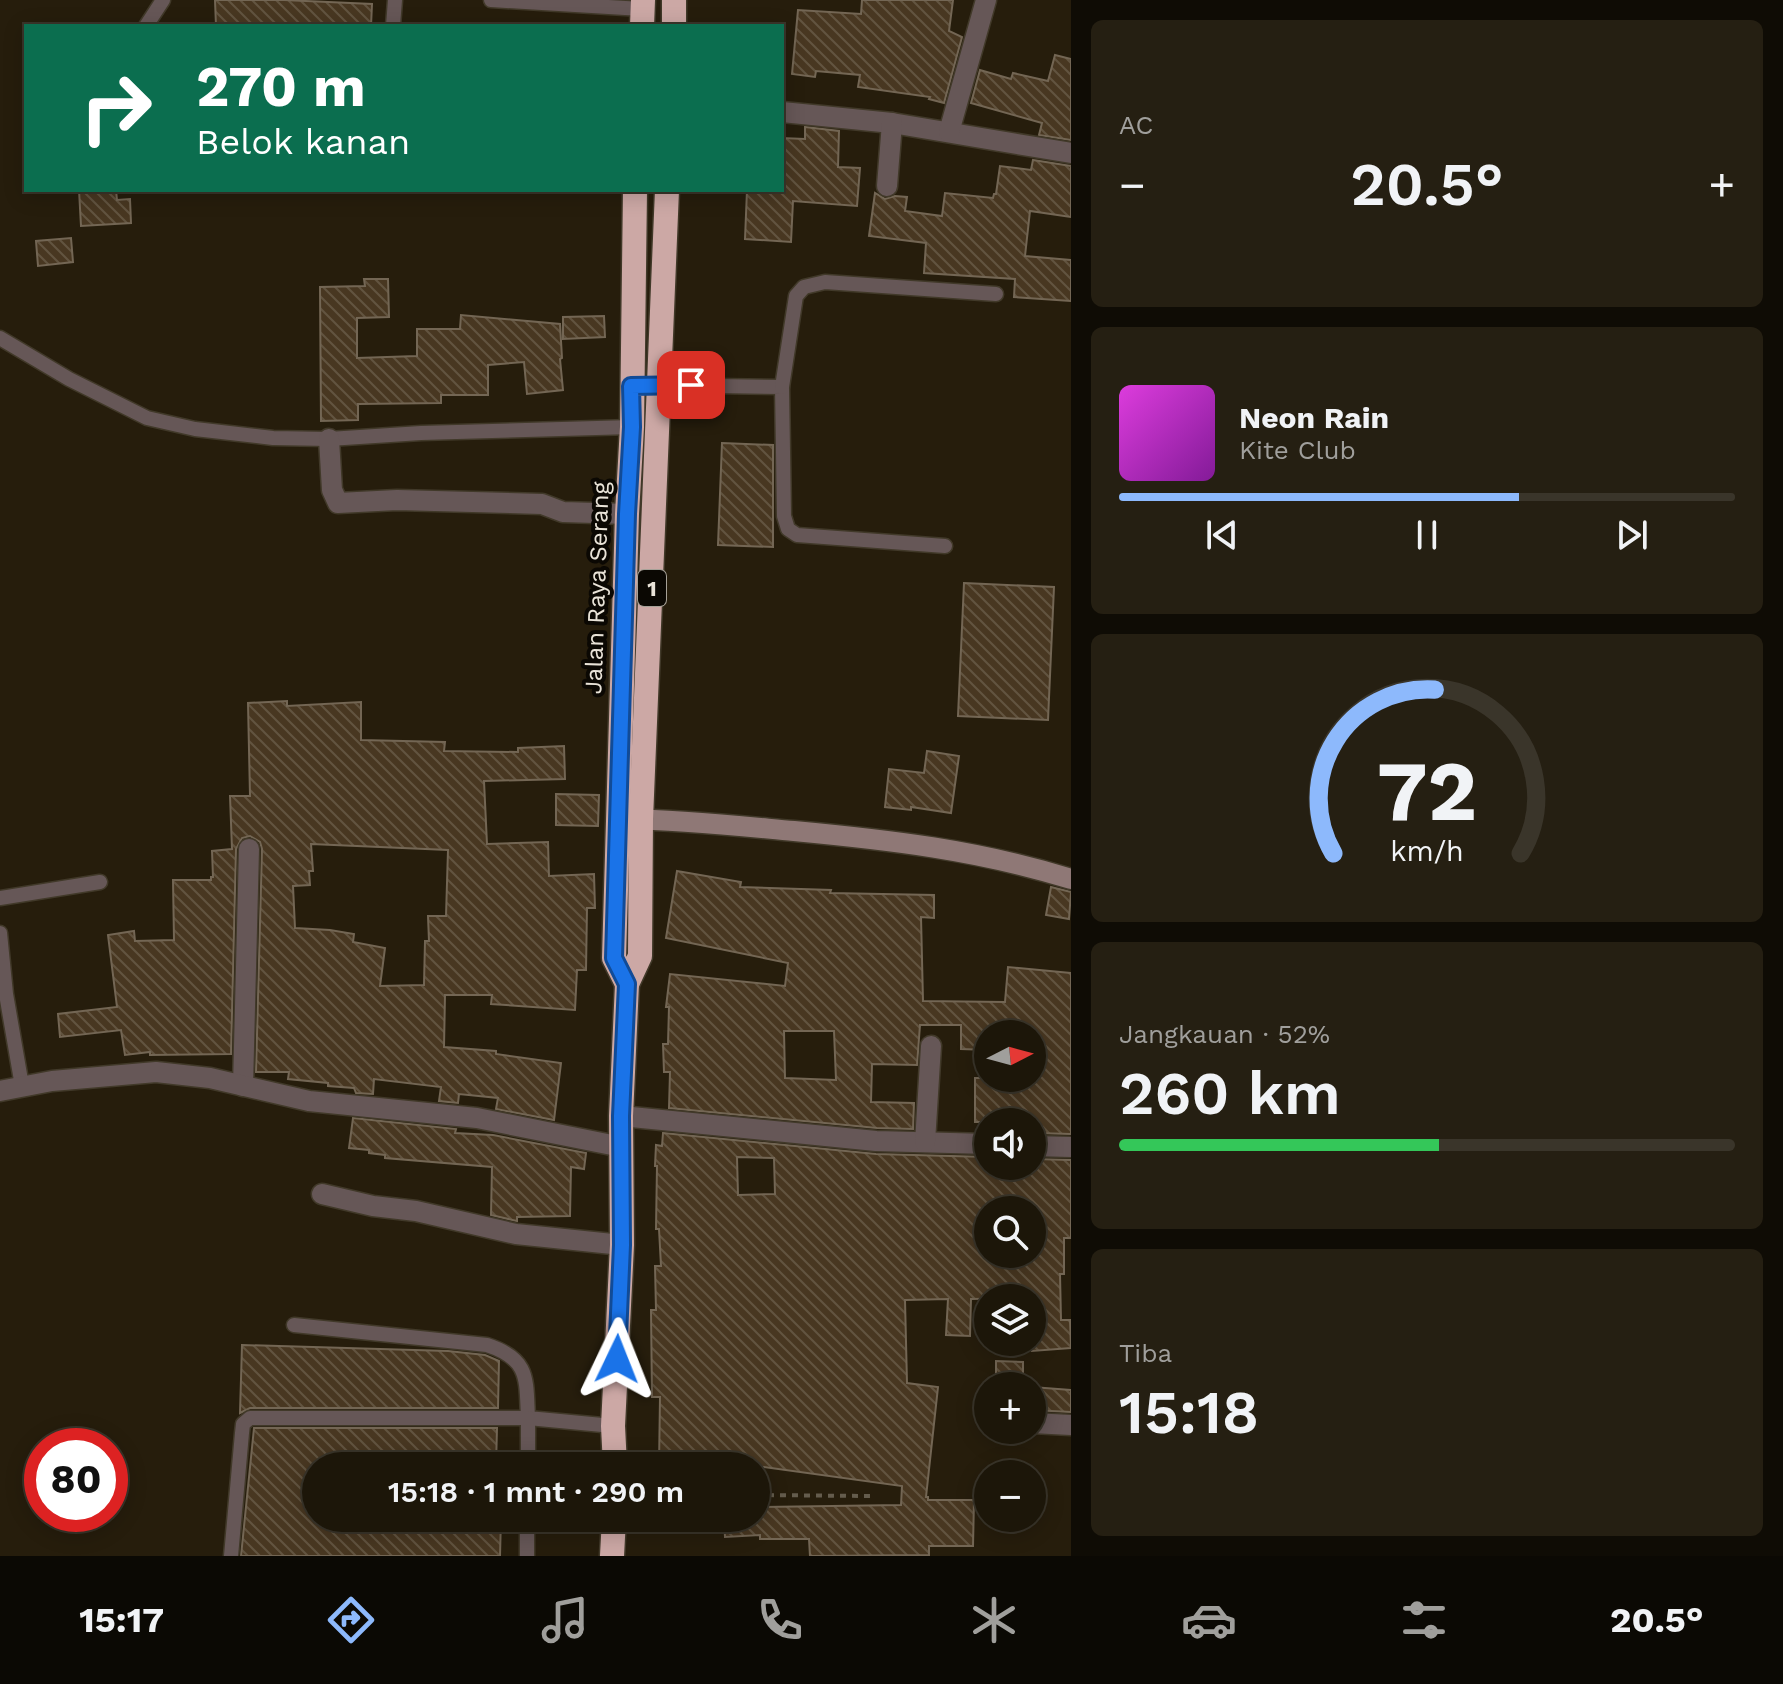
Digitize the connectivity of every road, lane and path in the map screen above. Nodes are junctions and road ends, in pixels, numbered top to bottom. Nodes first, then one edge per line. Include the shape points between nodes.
1 (163, 0) edge
2 (395, 0) edge
3 (491, 0) edge
4 (674, 0) edge
5 (986, 0) edge
6 (642, 12) edge
7 (147, 24) edge
8 (393, 24) edge
9 (674, 24) edge
10 (784, 112) edge
11 (892, 123) junction
12 (949, 132) junction
13 (1071, 153) edge
14 (887, 186) dead end
15 (635, 192) edge
16 (667, 192) edge
17 (996, 294) dead end
18 (0, 338) edge
19 (661, 385) junction
20 (631, 386) junction
21 (782, 387) junction
22 (632, 427) junction
23 (329, 439) junction
24 (627, 514) junction
25 (945, 546) dead end
26 (629, 819) junction
27 (249, 849) dead end
28 (1071, 879) edge
29 (100, 882) dead end
30 (0, 898) edge
31 (0, 933) edge
32 (931, 1046) dead end
33 (22, 1086) junction
34 (243, 1086) junction
35 (0, 1091) edge
36 (621, 1116) junction
37 (925, 1142) junction
38 (974, 1144) edge
39 (1046, 1146) edge
40 (622, 1147) junction
41 (1071, 1147) edge
42 (322, 1194) dead end
43 (622, 1245) junction
44 (294, 1325) dead end
45 (528, 1418) junction
46 (1046, 1424) edge
47 (1071, 1425) edge
48 (613, 1426) junction
49 (528, 1452) edge
50 (614, 1452) edge
51 (770, 1495) edge
52 (871, 1496) dead end
53 (527, 1532) edge
54 (613, 1532) edge
55 (231, 1556) edge
56 (527, 1556) edge
57 (612, 1556) edge

1 - 7 lane
2 - 8 lane
3 - 6 lane
4 - 9 highway
5 - 12 street
10 - 11 street
11 - 12 street
11 - 14 street
12 - 13 street
15 - 20 highway, Jalan Raya Serang / 1
16 - 19 highway, Jalan Raya Serang / 1
17 - 21 lane via 825,282 804,287 796,296
18 - 23 lane via 147,418 195,429
19 - 20 lane
19 - 21 lane
19 - 26 highway, Jalan Raya Serang / 1
20 - 22 highway, Jalan Raya Serang / 1
21 - 25 lane via 788,529 797,535
22 - 23 lane
22 - 24 highway, Jalan Raya Serang / 1
23 - 24 street via 332,490 338,503 542,504 563,512
24 - 26 highway, Jalan Raya Serang / 1
26 - 28 street via 906,843 977,853
26 - 36 highway, Jalan Raya Serang / 1 via 614,958 627,984
27 - 34 street
29 - 30 lane
31 - 33 lane
32 - 37 street
33 - 34 street via 156,1072
33 - 35 street
34 - 40 street via 309,1101 477,1118
36 - 37 street
36 - 40 highway, Jalan Raya Serang / 1
37 - 38 street
39 - 41 street
40 - 43 highway, Jalan Raya Serang / 1
42 - 43 street via 516,1234
43 - 48 highway, Jalan Raya Serang / 1
44 - 45 lane via 502,1350 517,1360 526,1381
45 - 48 lane
45 - 49 lane
45 - 55 lane via 250,1418 243,1424
46 - 47 street
48 - 50 highway, Jalan Raya Serang / 1
51 - 52 path
53 - 56 lane
54 - 57 highway

